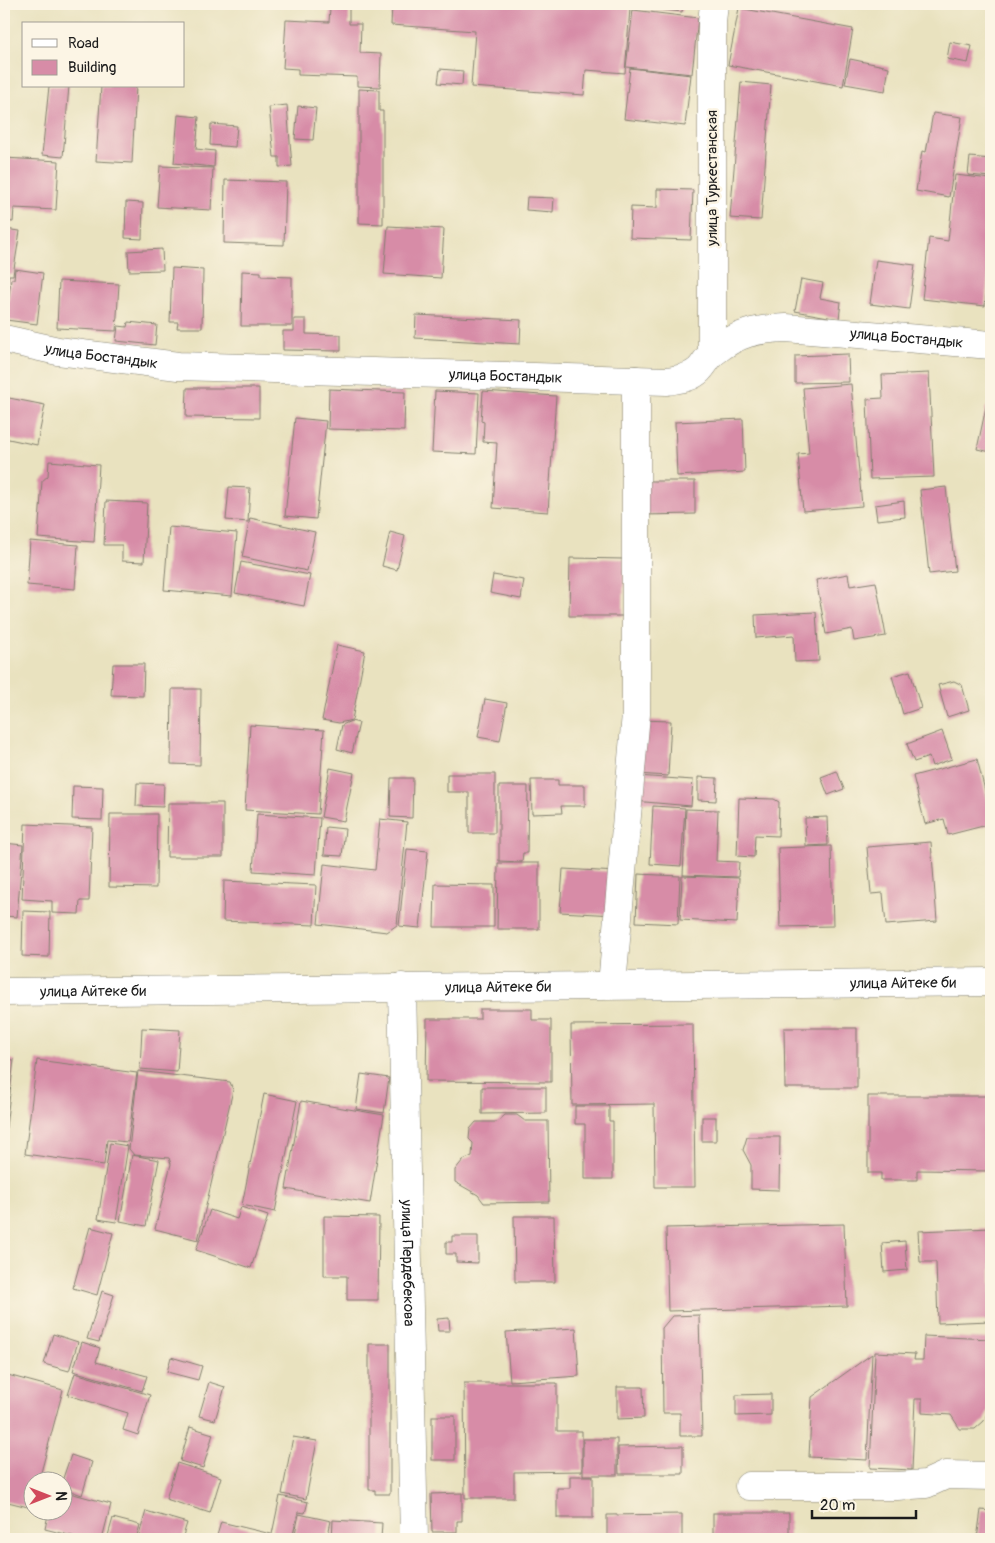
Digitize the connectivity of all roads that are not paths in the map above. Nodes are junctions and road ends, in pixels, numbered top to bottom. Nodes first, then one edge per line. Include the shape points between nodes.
1 (714, 4) edge
2 (4, 339) edge
3 (991, 346) edge
4 (712, 353) junction
5 (636, 380) junction
6 (991, 982) edge
7 (612, 985) junction
8 (402, 986) junction
9 (4, 992) edge
10 (991, 1476) edge
11 (750, 1486) dead end
12 (414, 1539) edge

1 - 4 street, улица Туркестанская
2 - 5 street, улица Бостандык via 58,351 178,366
3 - 4 street, улица Бостандык via 786,328 756,329
4 - 5 street, улица Бостандык via 699,370 688,377 667,381
5 - 7 street via 636,714
6 - 7 street, улица Айтеке би
7 - 8 street, улица Айтеке би
8 - 9 street, улица Айтеке би
8 - 12 street, улица Пердебекова
10 - 11 street via 946,1475 926,1484 897,1486

